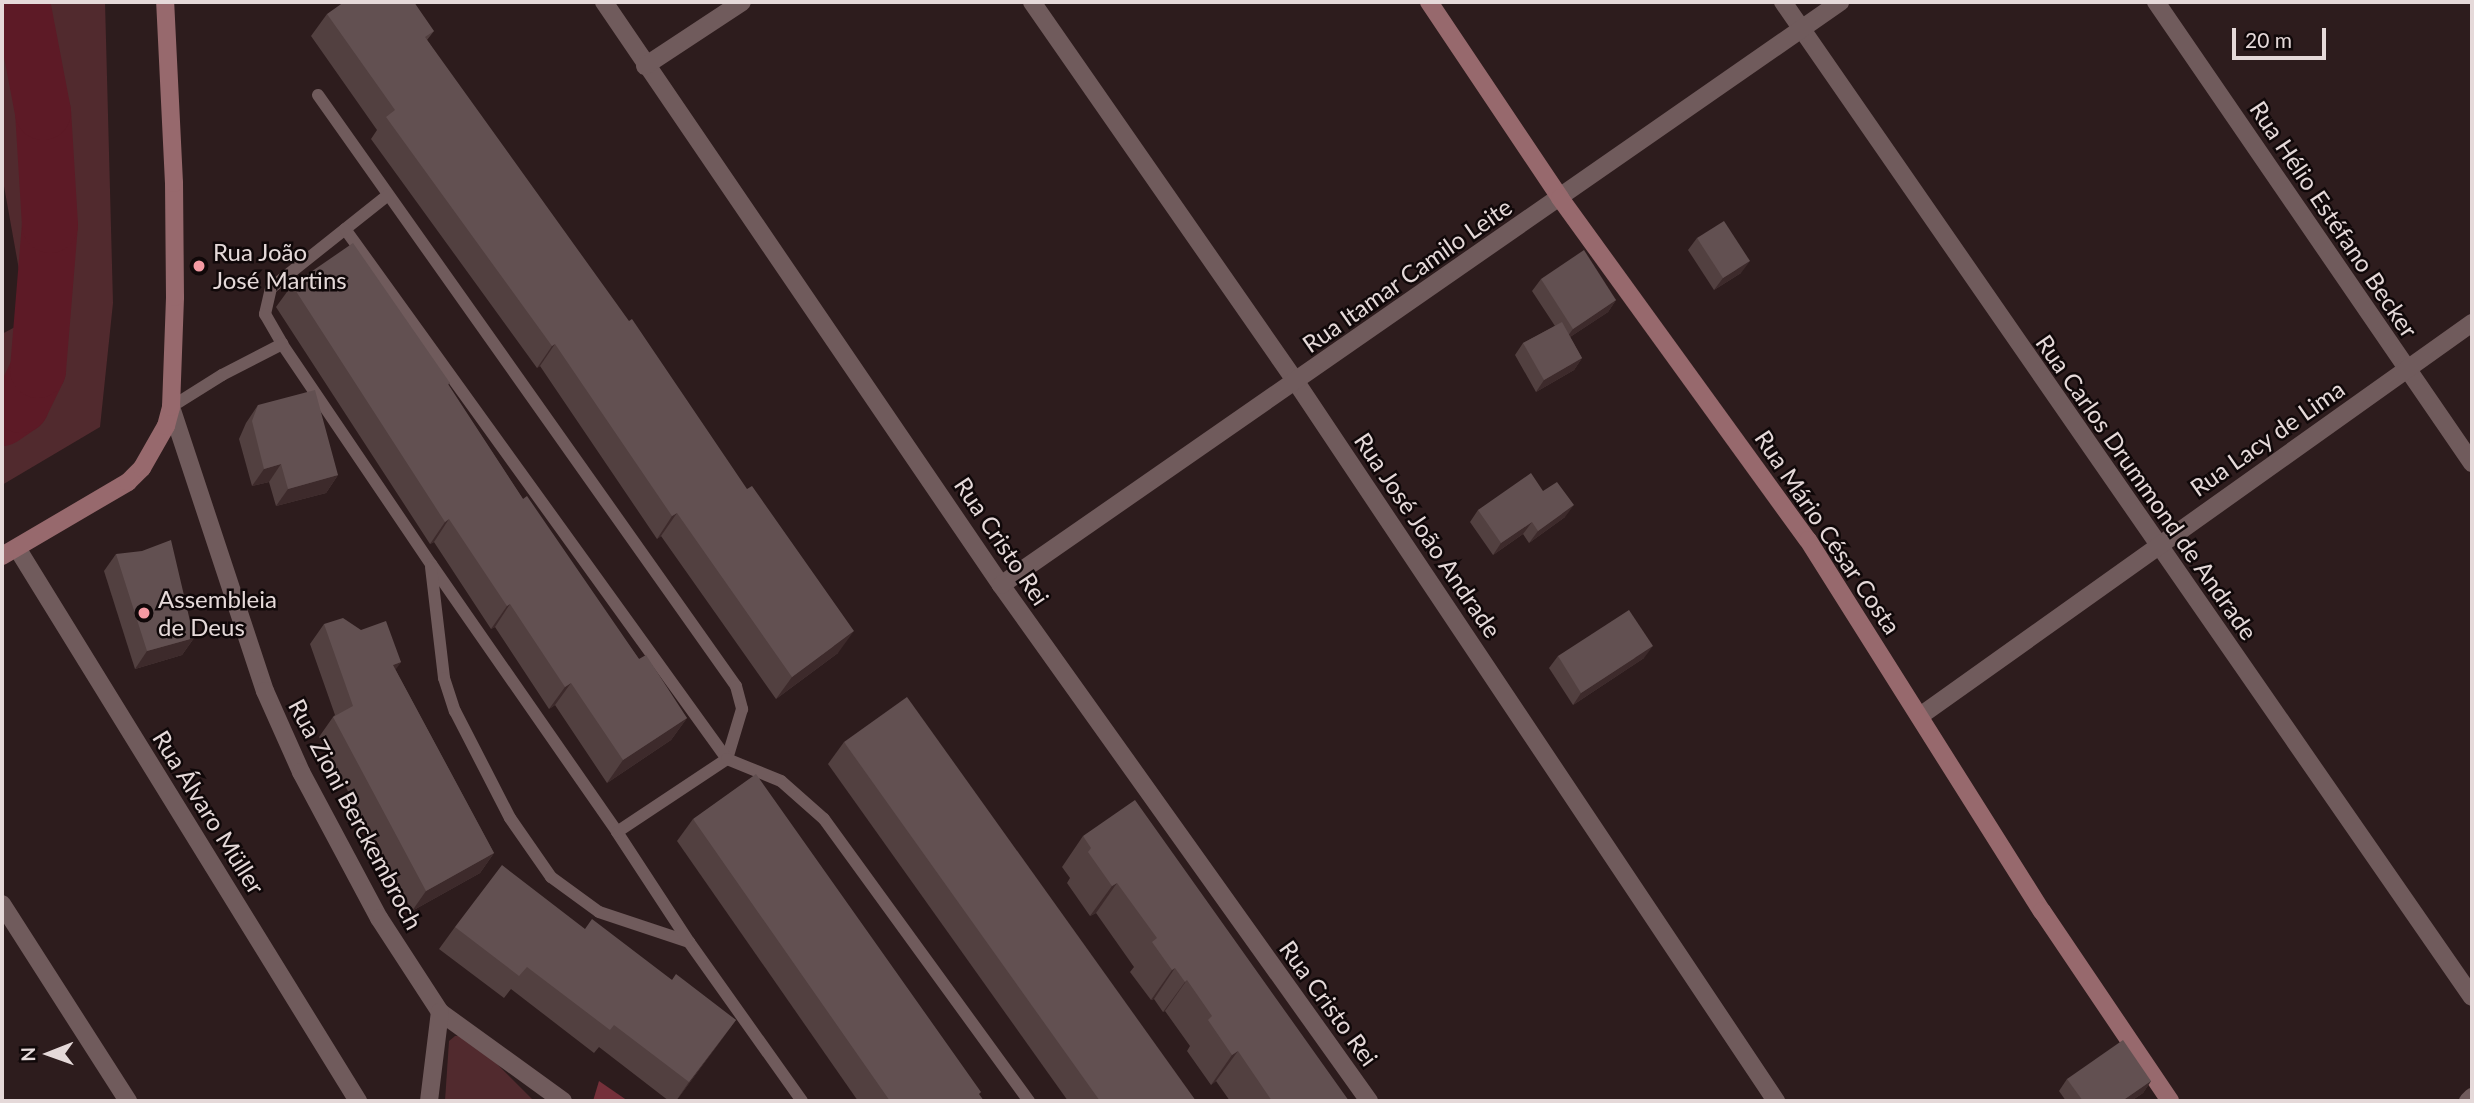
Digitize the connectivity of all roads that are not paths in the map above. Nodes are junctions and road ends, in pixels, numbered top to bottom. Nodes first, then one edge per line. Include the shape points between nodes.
1 (165, 2) edge
2 (604, 2) edge
3 (742, 2) edge
4 (1032, 2) edge
5 (1429, 2) edge
6 (1783, 2) edge
7 (1840, 2) edge
8 (2156, 2) edge
9 (1801, 29) junction
10 (645, 66) junction
11 (318, 94) dead end
12 (388, 195) junction
13 (1560, 198) junction
14 (345, 229) junction
15 (2472, 323) edge
16 (282, 344) junction
17 (2408, 369) junction
18 (1296, 382) junction
19 (171, 407) junction
20 (2472, 463) edge
21 (2157, 547) junction
22 (10, 552) edge
23 (430, 564) junction
24 (1001, 585) junction
25 (1920, 716) junction
26 (727, 759) junction
27 (617, 832) junction
28 (2, 904) edge
29 (689, 942) junction
30 (2472, 997) edge
31 (440, 1012) junction
32 (2472, 1097) edge
33 (128, 1101) edge
34 (358, 1101) edge
35 (429, 1101) edge
36 (563, 1101) edge
37 (802, 1101) edge
38 (1029, 1101) edge
39 (1369, 1101) edge
40 (1776, 1101) edge
41 (2169, 1101) edge
42 (2468, 1101) edge

1 - 19 street via 174,183
2 - 10 street, Rua Cristo Rei
3 - 10 street
4 - 18 street, Rua José João Andrade
5 - 13 street, Rua Mário César Costa
6 - 9 street, Rua Carlos Drummond de Andrade
7 - 9 street, Rua Itamar Camilo Leite
8 - 17 street, Rua Hélio Estéfano Becker
9 - 13 street, Rua Itamar Camilo Leite
9 - 21 street, Rua Carlos Drummond de Andrade
10 - 24 street, Rua Cristo Rei
11 - 12 lane
12 - 14 lane
12 - 26 lane via 736,686 741,709
13 - 18 street, Rua Itamar Camilo Leite
13 - 25 street, Rua Mário César Costa via 1808,540
14 - 16 lane via 271,288 265,314
14 - 26 lane
15 - 17 street, Rua Lacy de Lima
16 - 19 lane
16 - 23 lane
17 - 20 street, Rua Hélio Estéfano Becker
17 - 21 street, Rua Lacy de Lima
18 - 24 street, Rua Itamar Camilo Leite
18 - 40 street, Rua José João Andrade
19 - 22 street via 159,442 128,482
19 - 31 street, Rua Zioni Berckembroch via 265,691 301,772 379,918
21 - 25 street, Rua Lacy de Lima
21 - 30 street, Rua Carlos Drummond de Andrade
22 - 34 street, Rua Álvaro Müller
23 - 27 lane
23 - 29 lane via 444,678 455,711 510,818 551,877 599,912
24 - 39 street, Rua Cristo Rei
25 - 41 street, Rua Mário César Costa
26 - 27 lane
26 - 38 lane via 781,781 824,819
27 - 29 lane
28 - 33 street
29 - 37 lane
31 - 35 street
31 - 36 street, Rua Zioni Berckembroch
32 - 42 street

